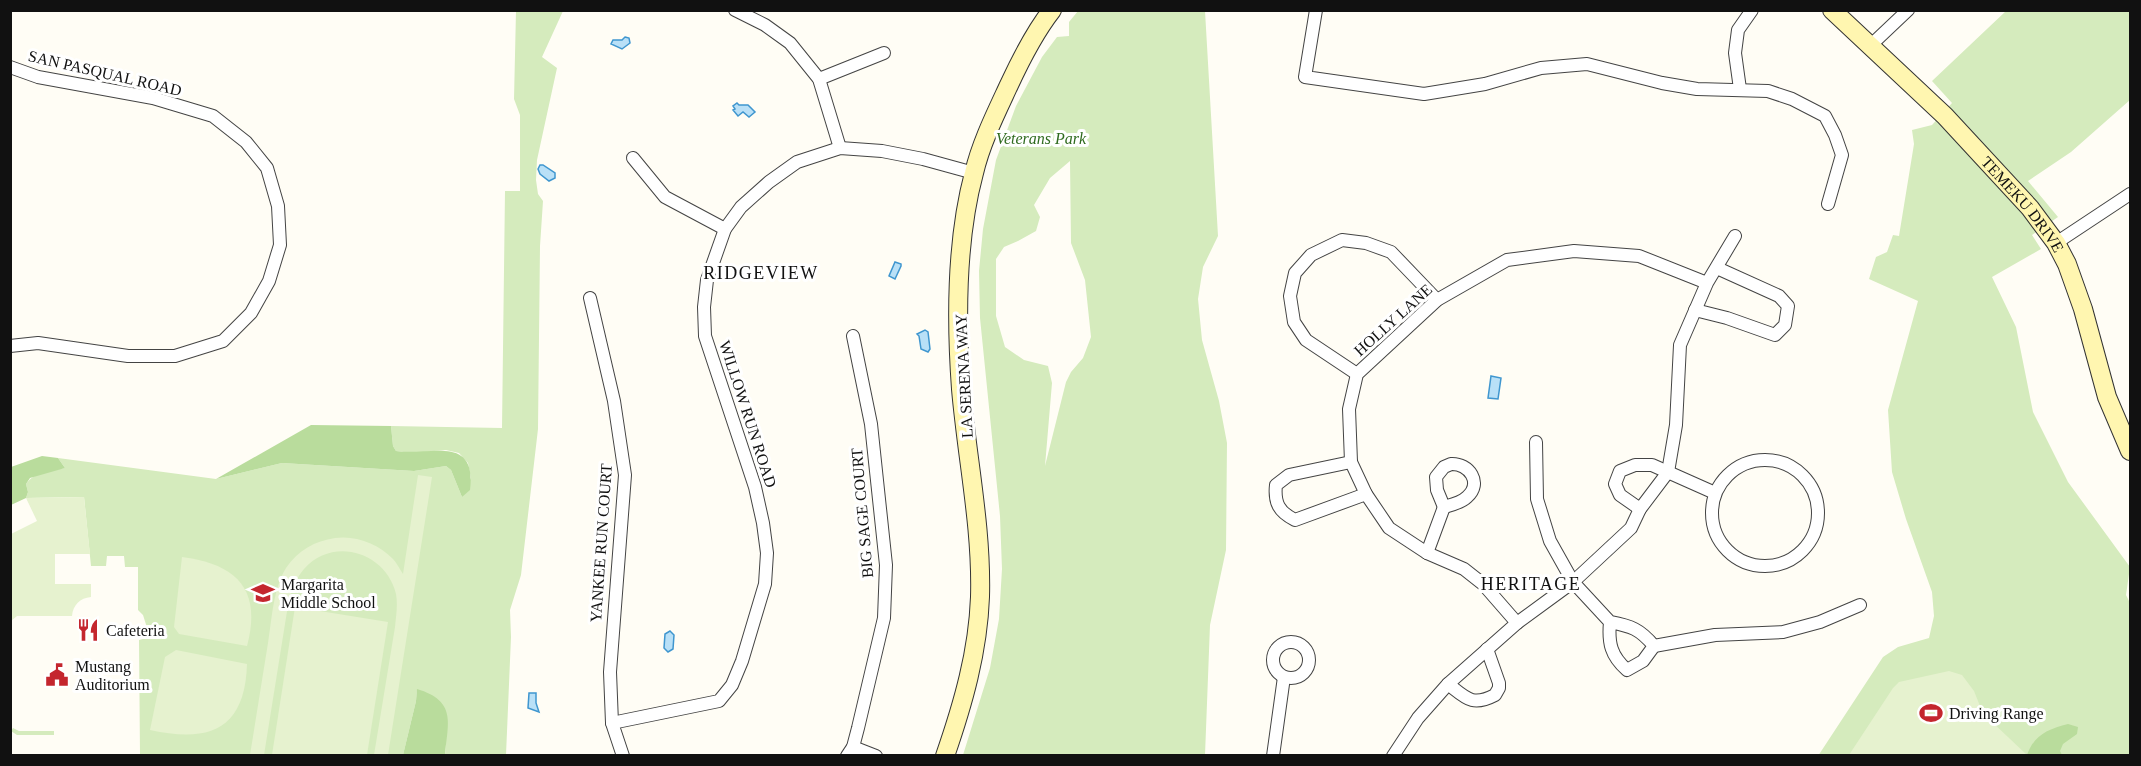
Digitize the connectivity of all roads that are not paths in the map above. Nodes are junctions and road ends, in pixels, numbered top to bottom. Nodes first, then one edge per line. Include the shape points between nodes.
1 (735, 10) edge
2 (1052, 10) edge
3 (1316, 10) edge
4 (1752, 10) edge
5 (1832, 10) edge
6 (1908, 10) edge
7 (1870, 46) junction
8 (884, 53) dead end
9 (10, 67) edge
10 (819, 79) junction
11 (1740, 90) junction
12 (840, 148) junction
13 (633, 158) dead end
14 (974, 172) junction
15 (2130, 194) edge
16 (1828, 204) dead end
17 (725, 229) junction
18 (1735, 236) dead end
19 (2056, 243) junction
20 (1717, 268) junction
21 (1707, 283) junction
22 (590, 298) dead end
23 (1437, 300) junction
24 (1695, 310) junction
25 (853, 336) dead end
26 (10, 346) edge
27 (1358, 374) junction
28 (1536, 442) dead end
29 (2130, 451) edge
30 (1351, 462) junction
31 (1668, 472) junction
32 (1715, 493) junction
33 (1366, 494) junction
34 (1444, 507) dead end
35 (1640, 509) junction
36 (1427, 553) junction
37 (1573, 582) junction
38 (1860, 605) dead end
39 (1610, 622) junction
40 (1517, 623) junction
41 (1654, 646) junction
42 (1487, 649) junction
43 (1284, 677) dead end
44 (1448, 684) junction
45 (612, 723) junction
46 (850, 751) edge
47 (623, 756) edge
48 (876, 756) edge
49 (945, 756) edge
50 (1273, 756) edge
51 (1393, 756) edge

1 - 10 street via 790,43
2 - 14 main road, LA SERENA WAY via 1024,54 993,118
3 - 11 street via 1305,77 1424,94 1541,69 1587,64 1696,90
4 - 11 street via 1738,30 1735,53
5 - 7 main road, TEMEKU DRIVE
6 - 7 street
7 - 19 main road, TEMEKU DRIVE via 1946,116 2030,208
8 - 10 street
9 - 26 street, SAN PASQUAL ROAD via 38,77 153,98 213,116 246,142 267,168 278,206 280,245 269,281 251,313 223,341 175,356 128,356 38,343
10 - 12 street
11 - 16 street via 1768,91 1825,116 1842,155
12 - 14 street, WILLOW RUN ROAD via 882,151
12 - 17 street, WILLOW RUN ROAD via 797,162 741,207
13 - 17 street via 665,197
14 - 49 main road, LA SERENA WAY via 960,274 960,360 980,548 980,598 968,679
15 - 19 street
17 - 45 street, WILLOW RUN ROAD via 707,280 705,336 755,487 766,553 765,584 739,669 719,701
18 - 20 street
19 - 29 main road, TEMEKU DRIVE via 2083,309 2107,397
20 - 21 street
20 - 24 street via 1779,296 1788,306 1785,325 1775,335
21 - 23 street, HOLLY LANE via 1639,256 1574,251 1507,260
21 - 24 street
22 - 45 street, YANKEE RUN COURT via 615,401 625,475 610,672
23 - 27 street, HOLLY LANE
23 - 27 street via 1390,252 1366,243 1342,240 1311,255 1295,273 1290,296 1294,322 1306,340
24 - 31 street via 1680,345 1676,425
25 - 46 street, BIG SAGE COURT via 871,424 886,565 884,618
27 - 30 street, HOLLY LANE via 1349,409
28 - 37 street via 1537,499 1550,541
30 - 33 street, HOLLY LANE
30 - 33 street via 1288,475 1276,485 1277,506 1295,520
31 - 32 street
31 - 35 street
31 - 35 street via 1652,465 1635,465 1620,471 1615,484 1620,495
32 - 32 street via 1714,528 1721,544 1749,564 1767,566 1792,559 1811,541 1818,525 1819,507 1814,491 1790,465 1755,460 1738,467
33 - 36 street, HOLLY LANE via 1389,528
34 - 36 street
35 - 37 street via 1631,528
36 - 40 street, HOLLY LANE via 1464,569 1483,584
37 - 39 street
37 - 40 street
38 - 41 street via 1783,632 1715,635
39 - 41 street via 1632,626
39 - 41 street via 1611,649 1628,670 1643,661
40 - 42 street
42 - 44 street
42 - 44 street via 1498,682 1495,695 1477,702
43 - 50 street
44 - 51 street via 1418,718
45 - 47 street, YANKEE RUN COURT
46 - 48 street

